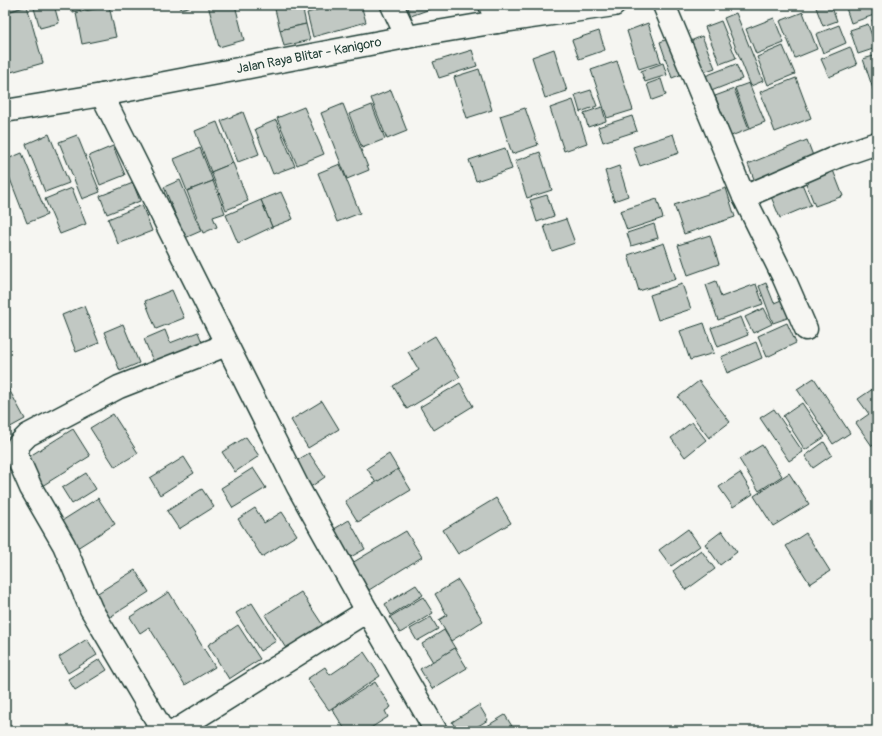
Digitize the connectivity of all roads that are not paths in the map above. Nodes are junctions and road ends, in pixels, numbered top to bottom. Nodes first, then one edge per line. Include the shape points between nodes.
1 (392, 5) edge
2 (614, 5) edge
3 (664, 5) edge
4 (493, 13) edge
5 (399, 38) junction
6 (102, 95) junction
7 (5, 111) edge
8 (877, 143) edge
9 (744, 196) junction
10 (806, 329) dead end
11 (226, 345) junction
12 (11, 458) edge
13 (367, 611) junction
14 (163, 731) edge
15 (175, 731) edge
16 (436, 731) edge

1 - 5 street
2 - 4 street, Jalan Raya Blitar - Kanigoro
3 - 9 street
4 - 5 street, Jalan Raya Blitar - Kanigoro
5 - 6 street, Jalan Raya Blitar - Kanigoro
6 - 7 street, Jalan Raya Blitar - Kanigoro
6 - 11 street
8 - 9 street
9 - 10 street
11 - 12 street via 119,387 28,435 18,445
11 - 13 street via 298,487
12 - 14 street via 64,545 91,609
13 - 15 street
13 - 16 street

